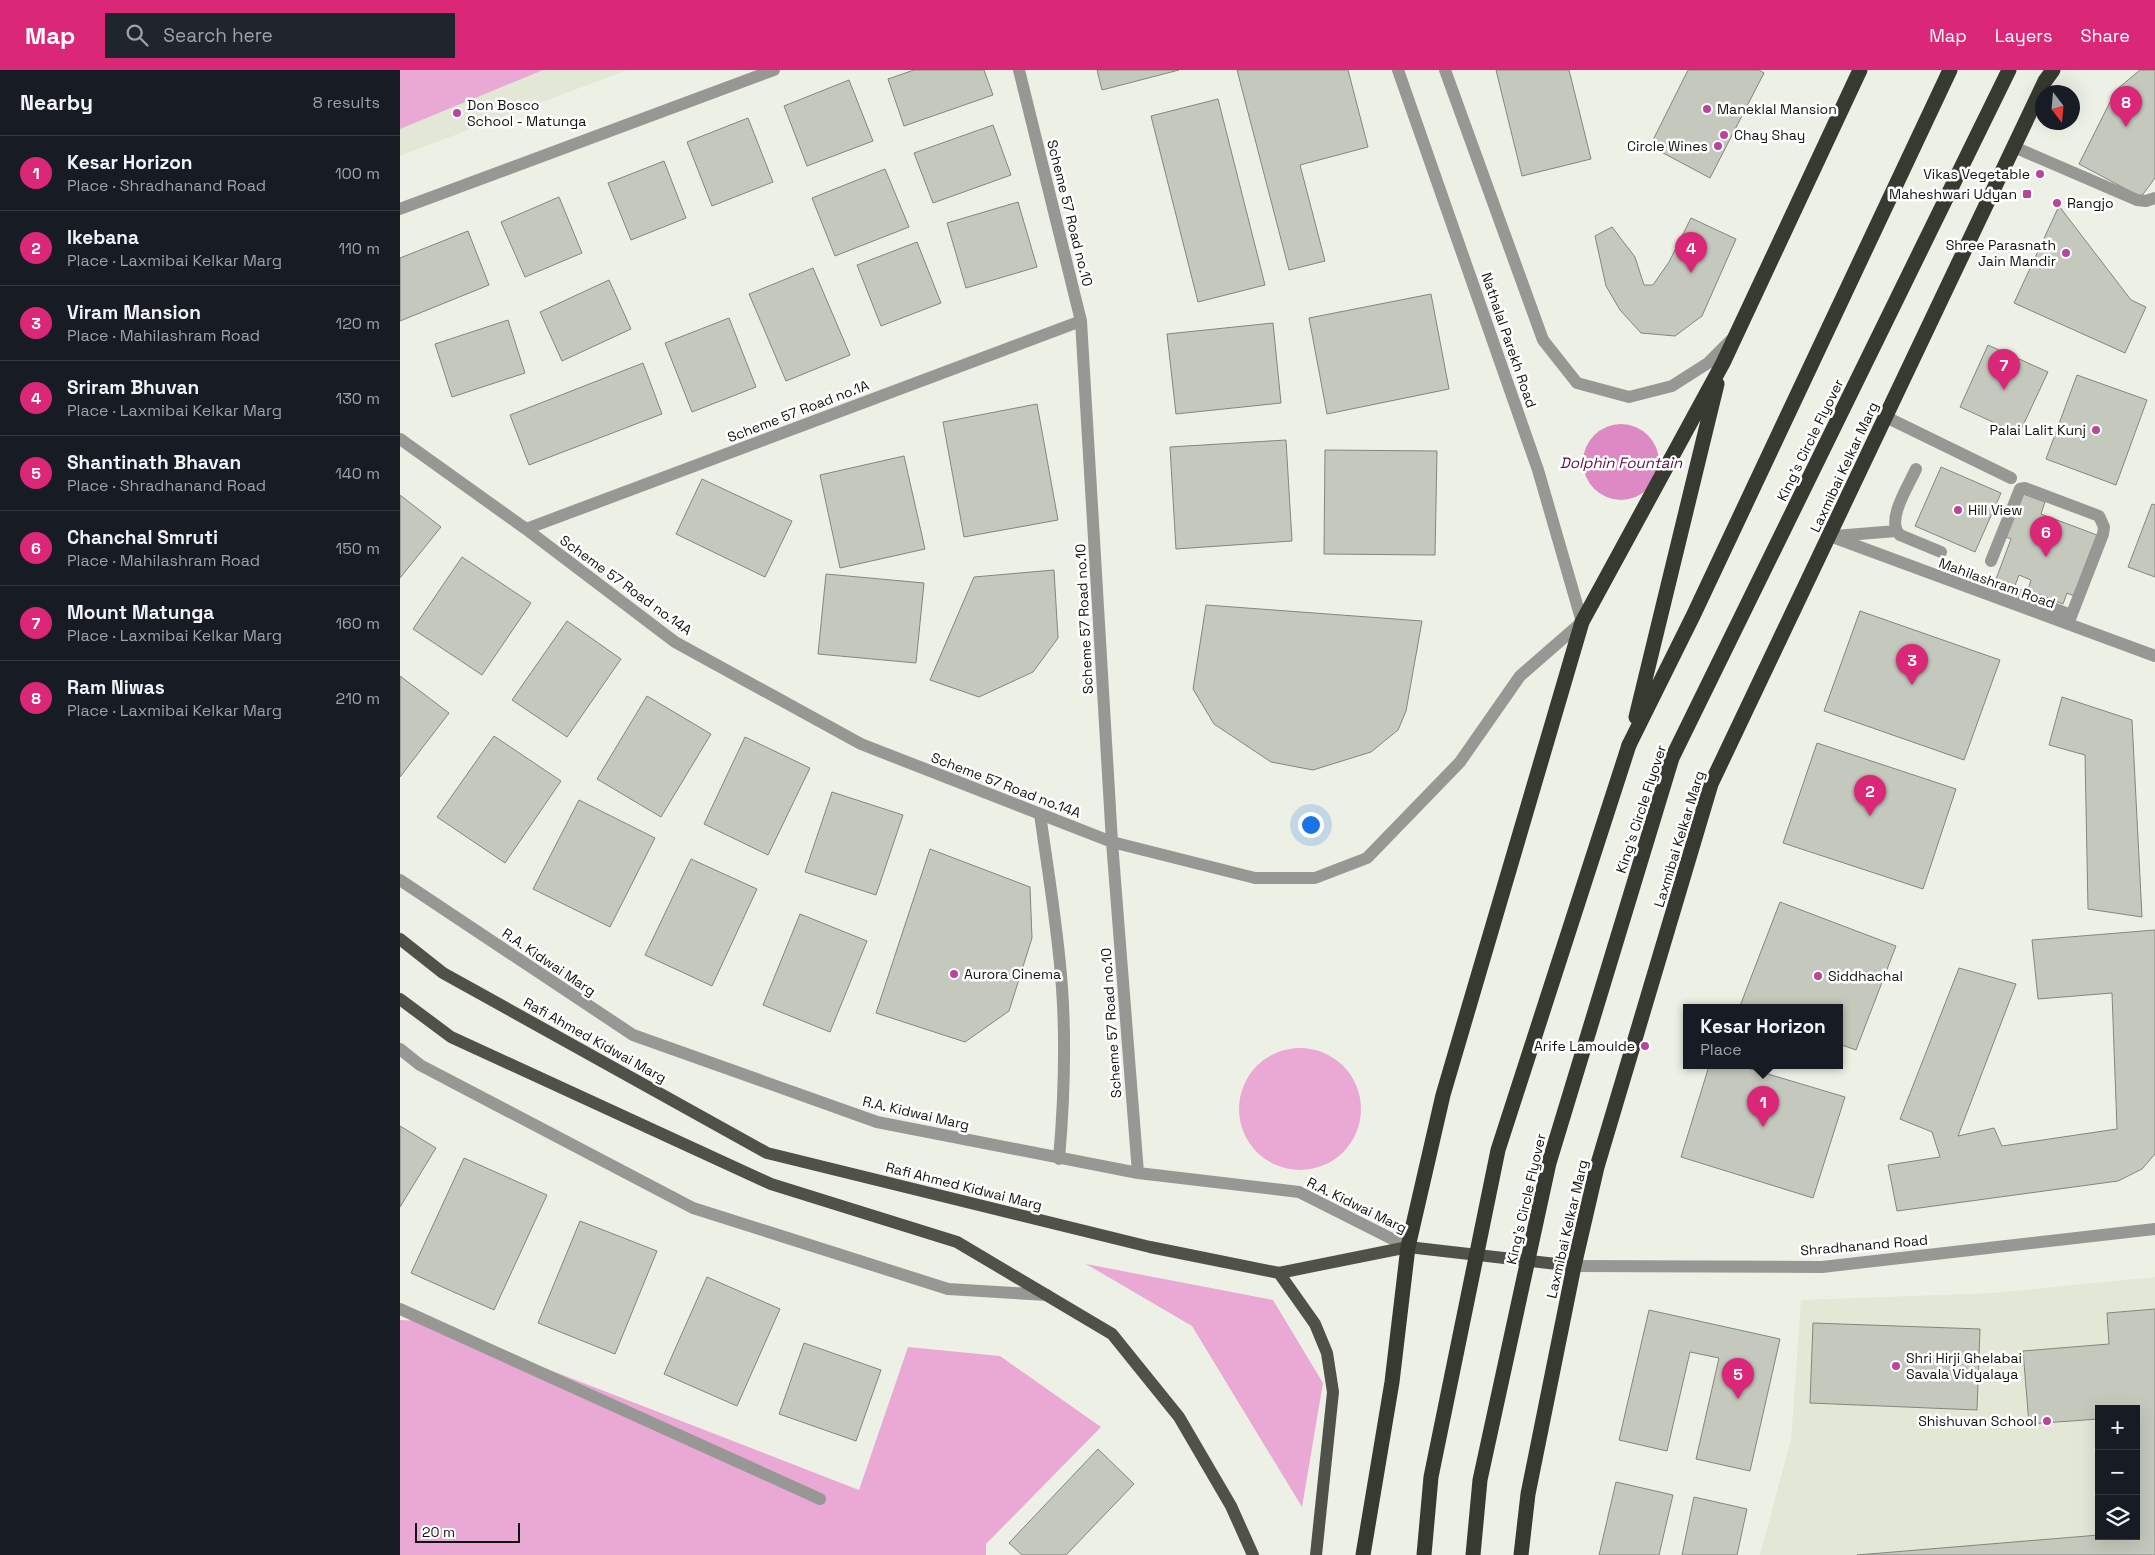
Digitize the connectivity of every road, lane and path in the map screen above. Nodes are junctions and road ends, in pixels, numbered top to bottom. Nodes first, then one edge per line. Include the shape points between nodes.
1 (774, 70) edge
2 (1019, 70) edge
3 (1398, 70) edge
4 (1445, 70) edge
5 (1860, 70) edge
6 (1950, 70) edge
7 (2009, 70) edge
8 (2053, 70) edge
9 (2014, 147) junction
10 (2155, 198) edge
11 (400, 209) edge
12 (1081, 321) junction
13 (1735, 335) junction
14 (1723, 363) junction
15 (1886, 418) junction
16 (400, 440) edge
17 (1916, 469) dead end
18 (2012, 478) dead end
19 (526, 529) junction
20 (1896, 531) junction
21 (1830, 536) junction
22 (1941, 552) dead end
23 (1991, 561) dead end
24 (2069, 620) junction
25 (1582, 622) junction
26 (2155, 656) edge
27 (1629, 745) junction
28 (1040, 814) junction
29 (1112, 842) junction
30 (400, 880) edge
31 (400, 939) edge
32 (400, 999) edge
33 (400, 1049) edge
34 (1059, 1159) junction
35 (1138, 1173) junction
36 (2155, 1229) edge
37 (1408, 1246) junction
38 (1574, 1266) junction
39 (1279, 1273) junction
40 (1047, 1295) junction
41 (400, 1309) edge
42 (820, 1499) dead end
43 (1253, 1555) edge
44 (1316, 1555) edge
45 (1363, 1555) edge
46 (1424, 1555) edge
47 (1473, 1555) edge
48 (1521, 1555) edge

1 - 11 street
2 - 12 street, Scheme 57 Road no.10
3 - 25 street, Nathalal Parekh Road via 1538,470
4 - 13 street via 1544,340 1577,383 1629,397 1672,386 1708,363
5 - 13 highway
6 - 27 highway via 1702,598
7 - 47 highway, King's Circle Flyover, bridge via 1672,758 1549,1163 1480,1480
8 - 9 highway, Laxmibai Kelkar Marg
9 - 10 street via 2137,200
9 - 15 highway, Laxmibai Kelkar Marg
12 - 19 street, Scheme 57 Road no.1A
12 - 29 street, Scheme 57 Road no.10
13 - 14 highway
14 - 25 highway
14 - 27 highway
15 - 18 street
15 - 21 highway, Laxmibai Kelkar Marg
16 - 19 street, Scheme 57 Road no.14A
17 - 20 street via 1895,514
19 - 28 street, Scheme 57 Road no.14A via 675,642 861,744
20 - 21 street
20 - 22 street
21 - 24 street, Mahilashram Road via 1995,597
21 - 38 highway, Laxmibai Kelkar Marg via 1711,784 1597,1167
23 - 24 street via 2020,489 2025,488 2099,516 2103,534
24 - 26 street, Mahilashram Road
25 - 29 street, Scheme 57 Road no.14A via 1520,676 1460,762 1368,858 1315,878 1255,878
25 - 37 highway via 1443,1095
27 - 46 highway, bridge via 1498,1150 1431,1477
28 - 29 street, Scheme 57 Road no.14A
28 - 34 street via 1063,990 1064,1100
29 - 35 street, Scheme 57 Road no.10
30 - 34 street, R.A. Kidwai Marg via 633,1035 877,1122
31 - 39 main road, Rafi Ahmed Kidwai Marg via 443,973 766,1153 1150,1247
32 - 40 main road via 451,1037 771,1184 957,1242
33 - 40 street via 420,1065 693,1208 948,1289
34 - 35 street, R.A. Kidwai Marg
35 - 37 street, R.A. Kidwai Marg via 1299,1192
36 - 38 street, Shradhanand Road via 1822,1266
37 - 38 main road, Rafi Ahmed Kidwai Marg
37 - 39 main road, Rafi Ahmed Kidwai Marg
37 - 45 highway via 1392,1382
38 - 48 highway, Laxmibai Kelkar Marg via 1528,1494
39 - 44 main road via 1315,1324 1327,1352 1333,1392
40 - 43 main road via 1112,1334 1179,1417 1231,1506
41 - 42 street

